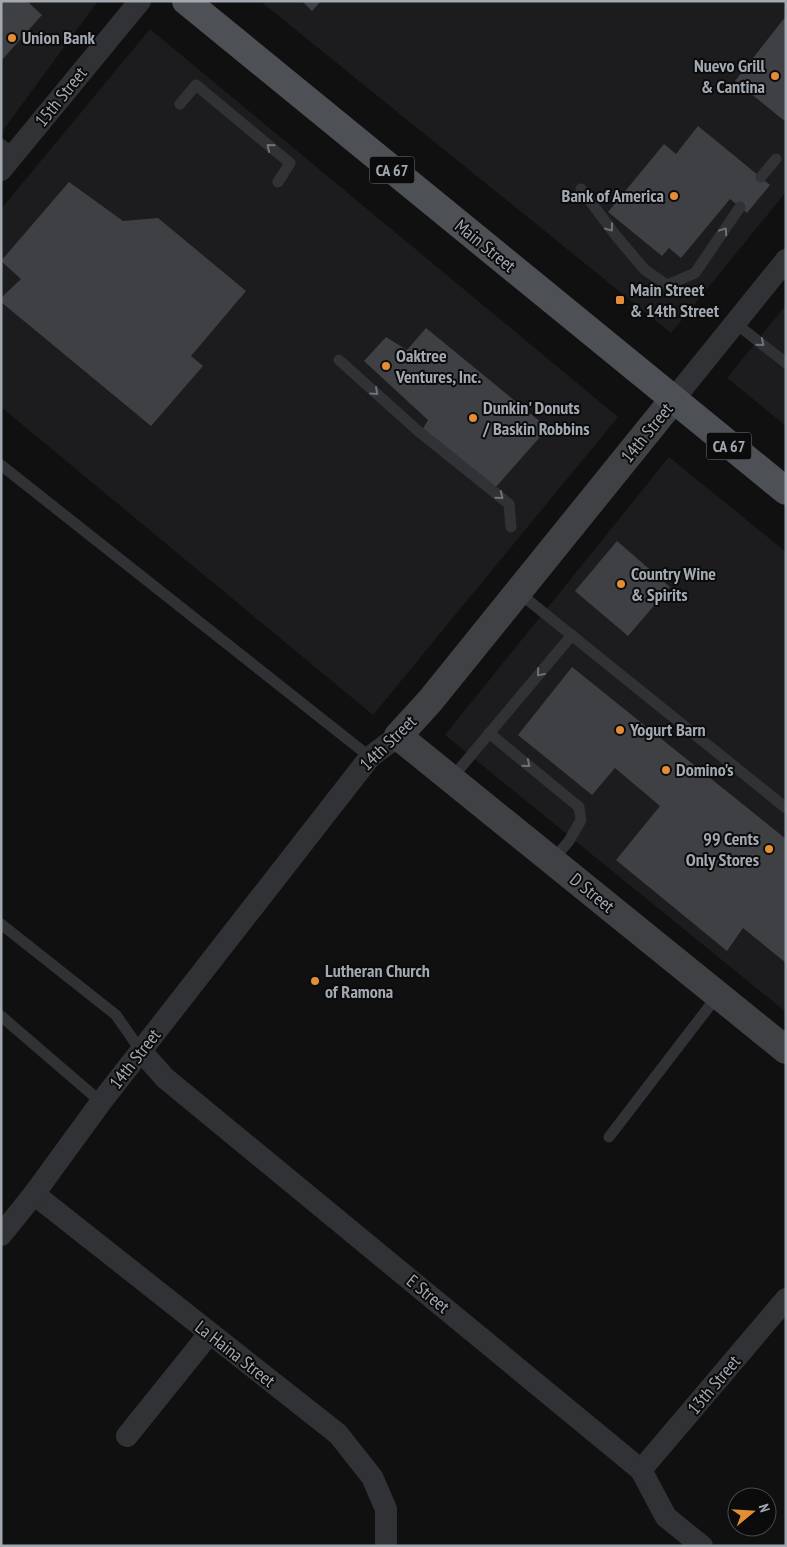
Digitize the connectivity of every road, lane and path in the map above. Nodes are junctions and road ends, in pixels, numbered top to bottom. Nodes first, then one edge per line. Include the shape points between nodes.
1 (140, 1) edge
2 (186, 1) edge
3 (180, 104) dead end
4 (6, 156) edge
5 (776, 159) dead end
6 (762, 177) dead end
7 (278, 182) dead end
8 (581, 189) dead end
9 (740, 207) dead end
10 (786, 260) edge
11 (735, 323) junction
12 (339, 360) dead end
13 (786, 363) edge
14 (673, 400) junction
15 (1, 465) edge
16 (786, 491) edge
17 (511, 527) dead end
18 (518, 592) junction
19 (572, 635) junction
20 (489, 733) junction
21 (398, 736) junction
22 (370, 757) junction
23 (451, 779) junction
24 (786, 808) edge
25 (552, 861) junction
26 (1, 924) edge
27 (718, 995) junction
28 (1, 1016) edge
29 (786, 1050) edge
30 (141, 1051) junction
31 (101, 1102) junction
32 (610, 1137) dead end
33 (34, 1194) junction
34 (1, 1235) edge
35 (786, 1299) edge
36 (209, 1334) junction
37 (127, 1436) dead end
38 (641, 1470) junction
39 (386, 1546) edge
40 (702, 1546) edge

1 - 4 street, 15th Street
2 - 14 main road, Main Street / CA 67
7 -> 3 lane via 290,163 196,85
5 - 6 lane
8 -> 9 lane via 645,270 667,285 695,273
10 - 11 street, 14th Street
11 -> 13 lane
11 - 14 street, 14th Street
12 -> 17 lane via 417,430 509,504
14 - 16 main road, Main Street / CA 67
14 - 18 street, 14th Street
15 - 22 lane
18 - 19 lane
18 - 21 street, 14th Street
19 -> 20 lane
19 - 24 lane
20 - 23 lane
20 -> 25 lane via 579,807 581,820
21 - 22 street, 14th Street
21 - 23 street, D Street
22 - 30 street, 14th Street
23 - 25 street, D Street
25 - 27 street, D Street
26 - 30 lane via 116,1015
27 - 29 street, D Street
27 - 32 lane
28 - 31 lane
30 - 31 street, 14th Street
30 - 38 street, E Street via 165,1078
31 - 33 street, 14th Street
33 - 34 street, 14th Street
33 - 36 street, La Haina Street
35 - 38 street, 13th Street
36 - 37 street
36 - 39 street, La Haina Street via 338,1434 372,1477 386,1509
38 - 40 street, E Street via 666,1517

